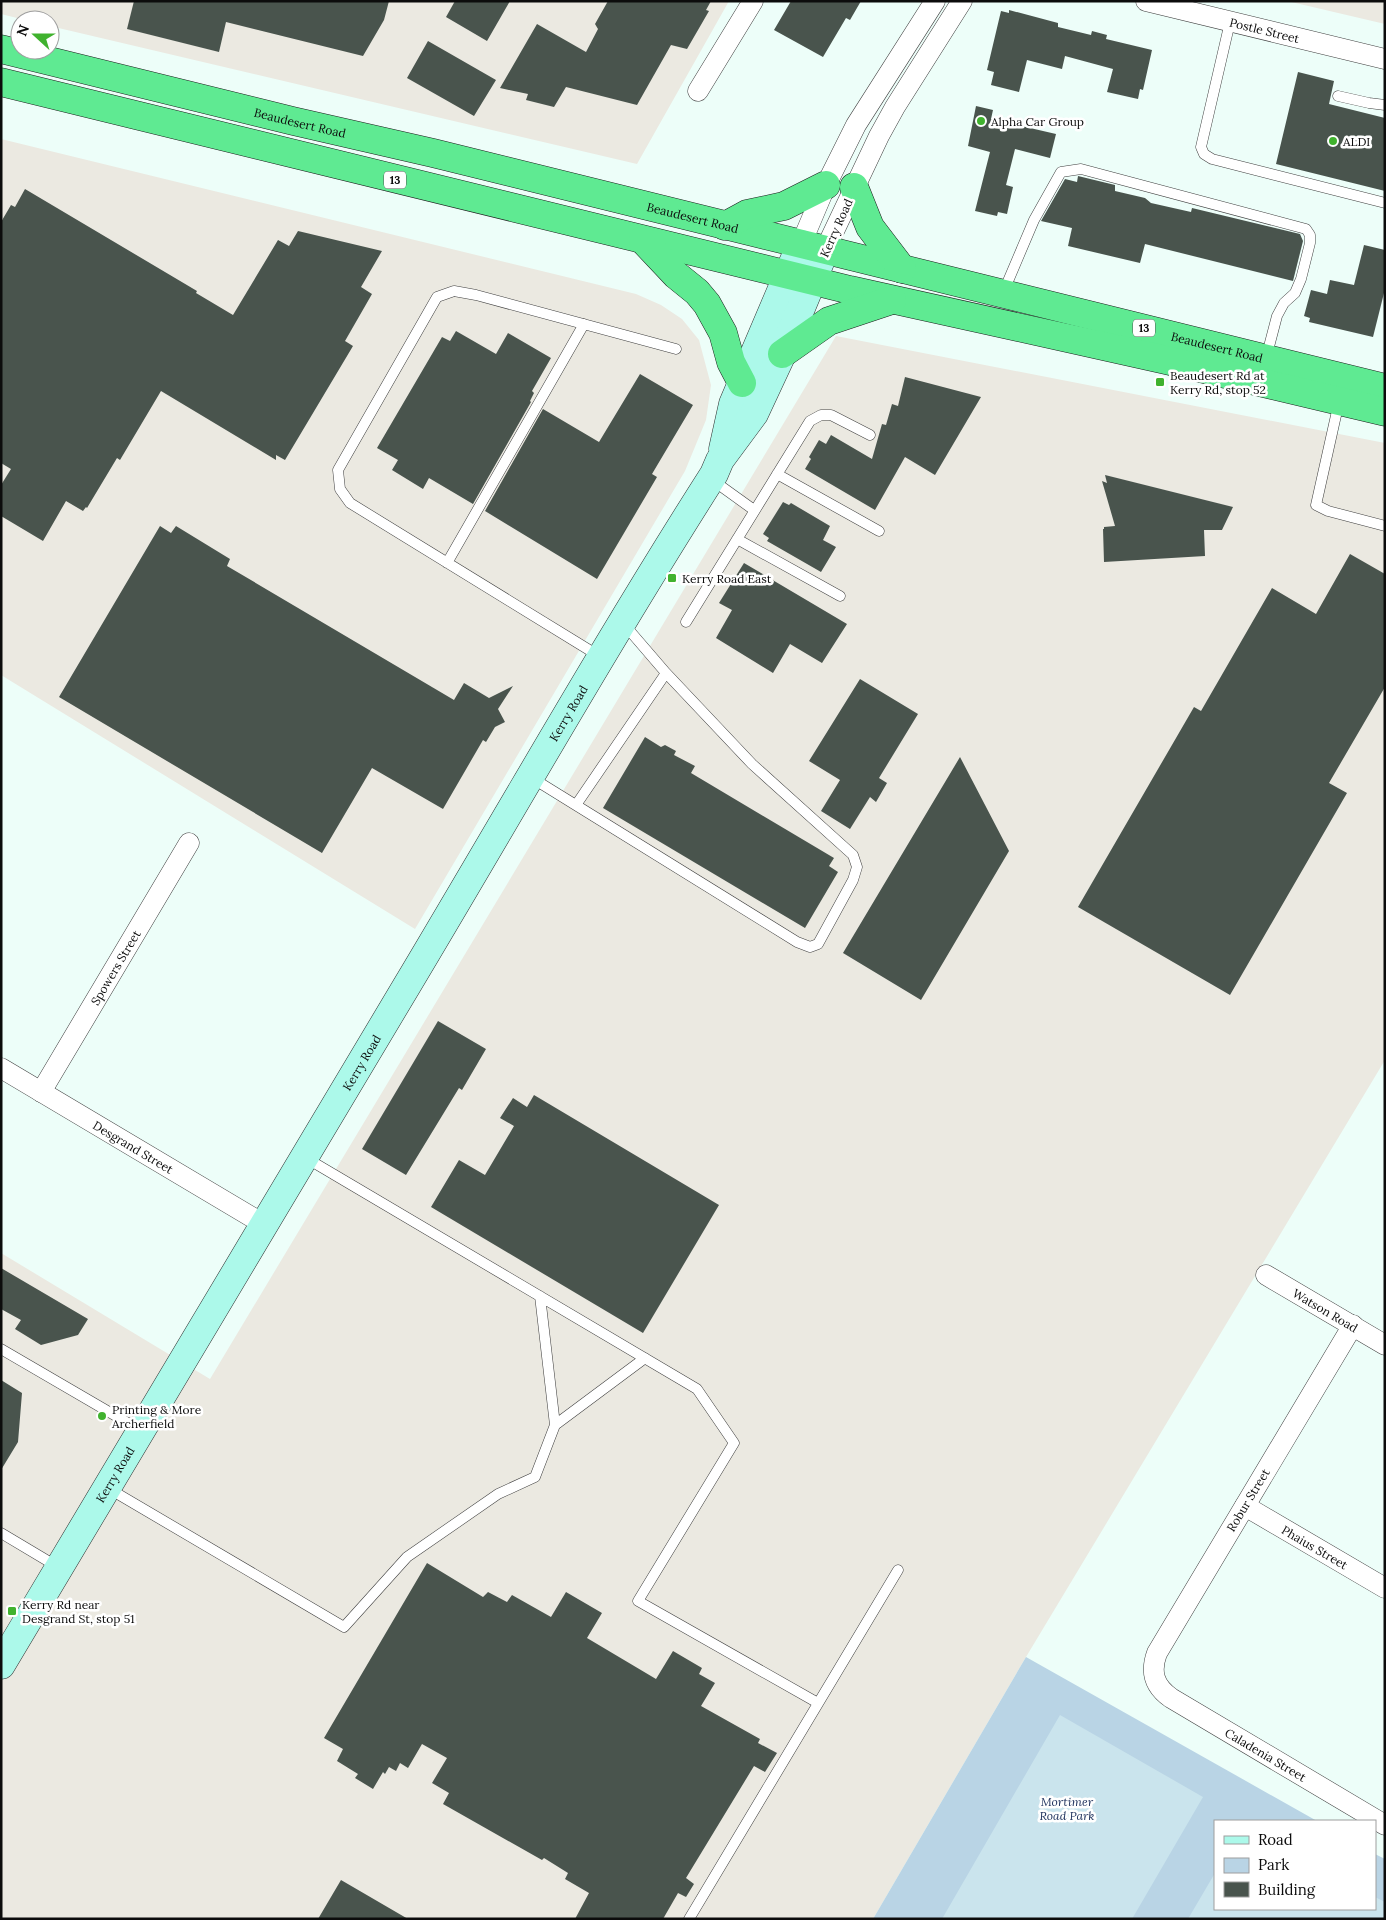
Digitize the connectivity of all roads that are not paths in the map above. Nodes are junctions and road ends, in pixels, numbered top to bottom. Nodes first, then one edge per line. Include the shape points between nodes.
1 (753, 1) edge
2 (935, 1) edge
3 (962, 1) edge
4 (1146, 1) edge
5 (1230, 22) junction
6 (1, 49) edge
7 (1385, 59) edge
8 (1, 82) edge
9 (698, 91) dead end
10 (1338, 96) dead end
11 (1385, 105) edge
12 (826, 185) junction
13 (854, 187) junction
14 (1385, 203) edge
15 (725, 226) junction
16 (643, 240) junction
17 (813, 247) junction
18 (902, 269) junction
19 (801, 277) junction
20 (1003, 294) junction
21 (893, 300) junction
22 (584, 324) junction
23 (676, 349) dead end
24 (782, 354) junction
25 (1266, 358) junction
26 (742, 383) junction
27 (1385, 388) edge
28 (1339, 401) junction
29 (1385, 412) edge
30 (870, 435) dead end
31 (716, 469) junction
32 (777, 474) junction
33 (754, 510) junction
34 (1385, 526) edge
35 (879, 531) dead end
36 (737, 539) junction
37 (447, 563) junction
38 (840, 596) dead end
39 (686, 622) dead end
40 (623, 623) junction
41 (602, 658) junction
42 (666, 672) junction
43 (531, 778) junction
44 (576, 805) junction
45 (189, 843) dead end
46 (1, 1068) edge
47 (41, 1092) junction
48 (305, 1157) junction
49 (265, 1225) junction
50 (1266, 1275) dead end
51 (540, 1296) junction
52 (1352, 1325) junction
53 (1385, 1345) edge
54 (1, 1349) edge
55 (645, 1358) junction
56 (555, 1425) junction
57 (140, 1431) junction
58 (106, 1487) junction
59 (1245, 1506) junction
60 (1, 1533) edge
61 (59, 1568) junction
62 (898, 1570) dead end
63 (1385, 1588) edge
64 (1, 1665) edge
65 (1154, 1677) joint
66 (818, 1703) junction
67 (1385, 1825) edge
68 (689, 1919) edge

1 - 9 street
2 - 12 street, Kerry Road via 856,125
3 - 13 street, Kerry Road via 895,107
4 - 5 street, Postle Street
5 - 7 street, Postle Street
5 - 14 lane via 1201,147 1204,154 1212,159
6 - 15 highway, Beaudesert Road / 13
8 - 16 highway, Beaudesert Road / 13
10 - 11 lane
12 - 15 highway via 801,199 747,214
12 - 17 street, Kerry Road
13 - 17 street, Kerry Road
13 - 18 highway via 870,227
15 - 17 highway, Beaudesert Road / 13
16 - 19 highway, Beaudesert Road / 13
16 - 26 highway via 697,292 716,317 731,362
17 - 18 highway, Beaudesert Road / 13
17 - 19 street, Kerry Road
18 - 20 highway, Beaudesert Road / 13
19 - 21 highway, Beaudesert Road / 13
19 - 24 street, Kerry Road
19 - 26 street, Kerry Road
20 - 25 highway, Beaudesert Road / 13
20 - 25 lane via 1034,220 1061,172 1081,169 1306,229 1310,243 1301,279 1295,293 1276,316
21 - 24 highway via 820,325
21 - 28 highway, Beaudesert Road / 13
22 - 23 lane
22 - 37 lane
22 - 37 lane via 476,295 454,291 438,297 338,470 340,489 350,503
24 - 31 street, Kerry Road via 754,414
25 - 27 highway, Beaudesert Road / 13
26 - 31 street, Kerry Road via 733,404
28 - 29 highway, Beaudesert Road / 13
28 - 34 lane via 1316,505
30 - 32 lane via 831,416 821,415 810,421
31 - 33 lane
31 - 40 street, Kerry Road
32 - 33 lane
32 - 35 lane
33 - 36 lane
36 - 38 lane
36 - 39 lane
37 - 41 lane
40 - 41 street, Kerry Road
40 - 42 lane
41 - 43 street, Kerry Road
42 - 44 lane
42 - 44 lane via 752,764 853,855 857,867 853,880 818,944 810,947 797,942
43 - 44 lane
43 - 48 street, Kerry Road
45 - 47 street, Spowers Street
46 - 47 street, Desgrand Street
47 - 49 street, Desgrand Street
48 - 49 street, Kerry Road
48 - 51 lane
49 - 57 street, Kerry Road
50 - 52 street, Watson Road
51 - 55 lane
51 - 56 lane
52 - 53 street, Watson Road
52 - 59 street, Robur Street
54 - 57 lane
55 - 56 lane
55 - 66 lane via 697,1389 734,1443 638,1601
56 - 58 lane via 534,1478 498,1494 407,1557 344,1627
57 - 58 street, Kerry Road
58 - 61 street, Kerry Road
59 - 63 street, Phaius Street
59 - 65 street, Robur Street via 1157,1653
60 - 61 lane
61 - 64 street, Kerry Road
62 - 66 lane
65 - 67 street, Caladenia Street via 1158,1687 1170,1698
66 - 68 lane

